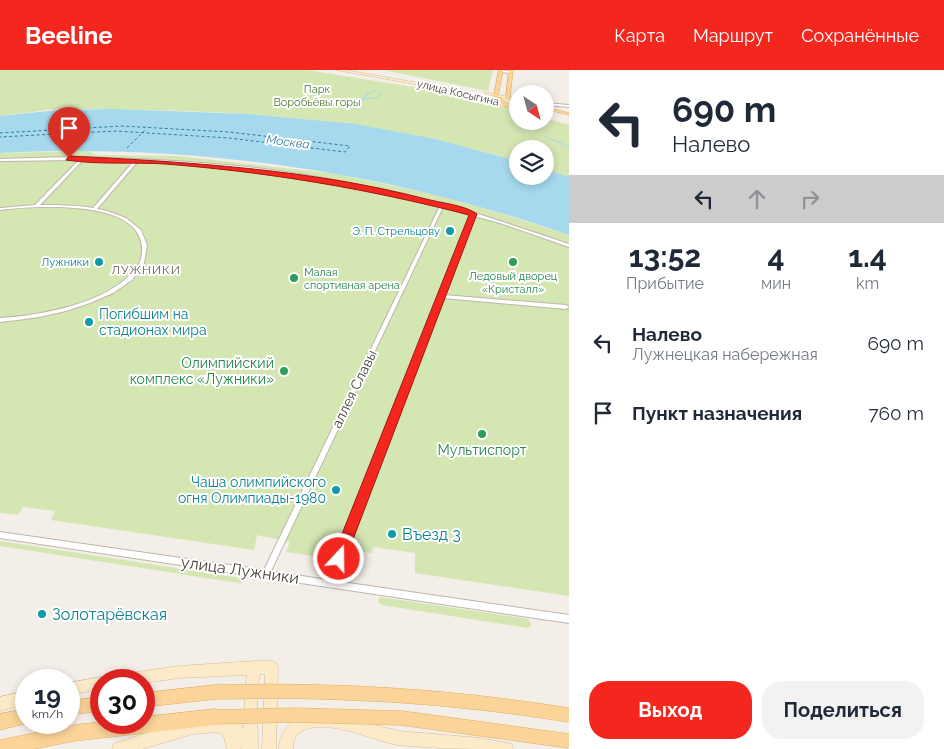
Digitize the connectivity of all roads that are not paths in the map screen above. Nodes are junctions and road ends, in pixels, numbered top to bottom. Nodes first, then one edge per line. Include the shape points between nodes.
1 (339, 70) edge
2 (370, 70) edge
3 (501, 71) edge
4 (511, 71) edge
5 (470, 89) dead end
6 (480, 92) dead end
7 (496, 96) junction
8 (508, 98) junction
9 (503, 103) junction
10 (509, 105) edge
11 (554, 106) edge
12 (569, 106) edge
13 (554, 109) edge
14 (569, 114) edge
15 (554, 117) edge
16 (569, 121) edge
17 (83, 158) junction
18 (0, 160) edge
19 (137, 160) junction
20 (37, 205) junction
21 (442, 205) junction
22 (97, 208) junction
23 (0, 209) edge
24 (473, 214) junction
25 (569, 246) edge
26 (441, 296) junction
27 (566, 307) dead end
28 (0, 320) edge
29 (0, 535) edge
30 (266, 574) junction
31 (330, 582) junction
32 (569, 619) edge
33 (255, 667) junction
34 (221, 669) joint
35 (155, 676) edge
36 (155, 699) edge
37 (15, 701) edge
38 (0, 704) edge
39 (569, 715) edge
40 (15, 719) edge
41 (0, 722) edge
42 (217, 725) junction
43 (569, 741) edge
44 (134, 746) joint
45 (0, 748) edge
46 (119, 749) edge
47 (234, 749) edge
48 (250, 749) edge
49 (269, 749) edge
50 (286, 749) edge
51 (507, 749) edge

1 - 9 main road, улица Косыгина
2 - 5 main road, улица Косыгина
3 - 4 street
3 - 7 main road
4 - 8 main road
6 - 7 main road, улица Косыгина
7 - 8 main road, улица Косыгина
7 - 9 main road
8 - 9 main road
9 - 10 main road, улица Косыгина
11 - 12 street
13 - 14 main road
15 - 16 main road
17 - 18 street
17 - 19 street
17 - 20 street
19 - 21 street via 323,180
19 - 22 street
20 - 22 street
20 - 23 street
21 - 24 street
21 - 30 street, аллея Славы
22 - 28 street via 122,219 141,233 145,251 135,272 110,292 77,307 36,317
24 - 25 street
24 - 26 street
26 - 27 street
26 - 31 street
29 - 30 street, улица Лужники
30 - 31 street, улица Лужники
31 - 32 street, улица Лужники
33 - 34 main road
33 - 48 main road via 251,688
33 - 49 main road via 272,667
34 - 35 main road
36 - 39 main road, bridge via 262,690 363,690 449,697
37 - 38 main road
40 - 41 main road
42 - 44 main road via 187,729
42 - 47 main road via 228,730
42 - 48 main road via 236,730
43 - 45 main road, bridge via 401,718 294,715 216,717 74,733
44 - 46 main road
50 - 51 main road via 293,729 312,721 336,722 401,738

